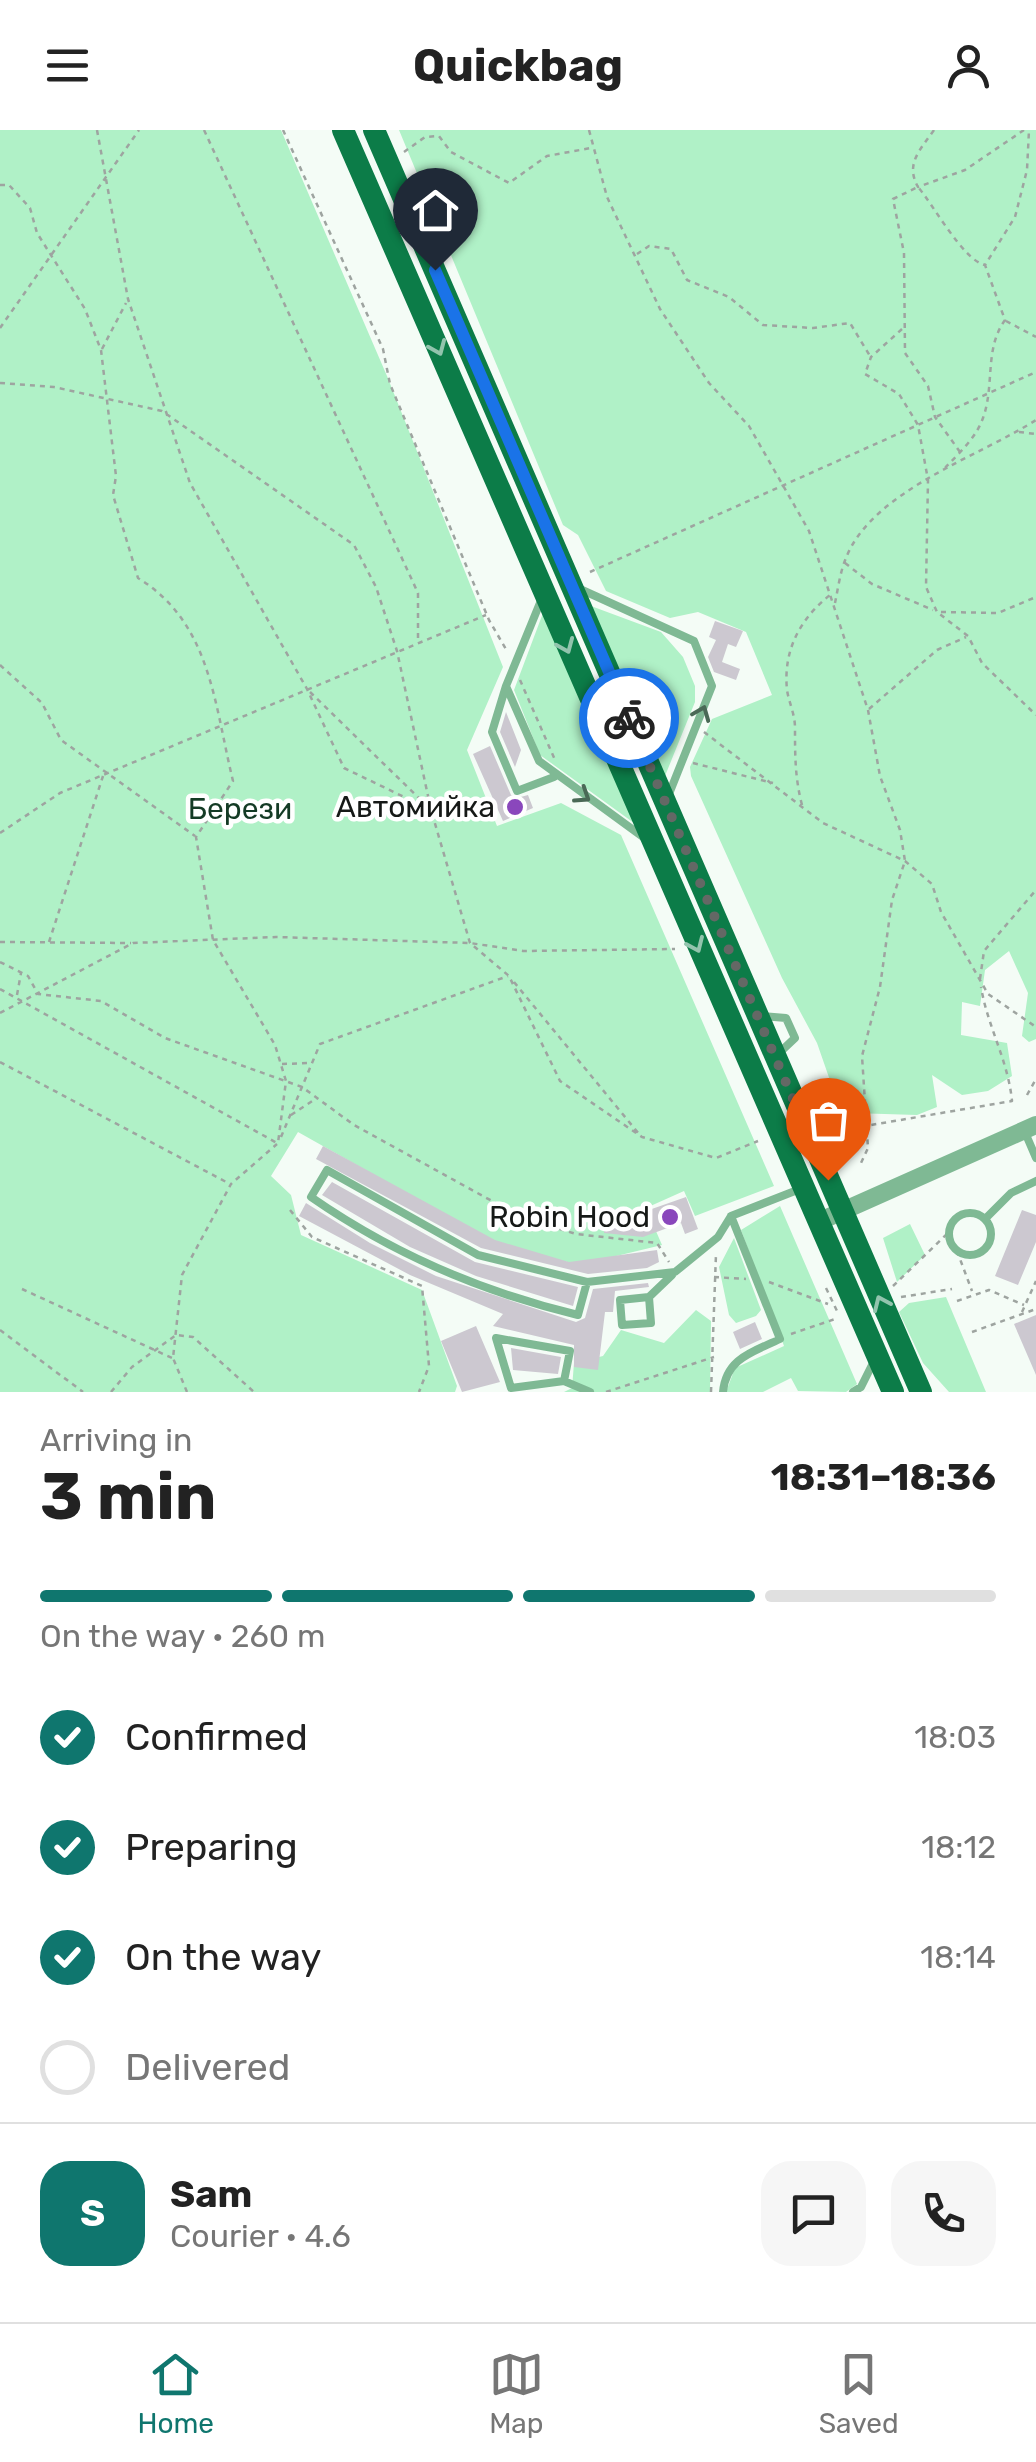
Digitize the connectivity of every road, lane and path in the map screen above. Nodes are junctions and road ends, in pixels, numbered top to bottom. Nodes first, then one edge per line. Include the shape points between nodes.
1 (97, 130) edge
2 (139, 130) edge
3 (204, 130) edge
4 (283, 130) edge
5 (343, 130) edge
6 (374, 130) edge
7 (437, 130) edge
8 (589, 130) edge
9 (934, 130) edge
10 (1027, 130) edge
11 (438, 136) junction
12 (594, 147) junction
13 (399, 156) dead end
14 (105, 180) junction
15 (0, 185) edge
16 (918, 187) junction
17 (634, 256) junction
18 (49, 258) junction
19 (985, 265) junction
20 (128, 299) junction
21 (1004, 320) junction
22 (0, 328) edge
23 (902, 329) junction
24 (1036, 337) edge
25 (102, 350) junction
26 (870, 357) junction
27 (1036, 372) edge
28 (0, 383) edge
29 (989, 394) junction
30 (109, 400) junction
31 (162, 412) junction
32 (935, 418) junction
33 (1036, 420) edge
34 (918, 425) junction
35 (1018, 432) junction
36 (1036, 434) edge
37 (960, 452) junction
38 (945, 468) junction
39 (928, 480) junction
40 (784, 485) junction
41 (845, 563) junction
42 (581, 578) junction
43 (544, 594) junction
44 (831, 594) junction
45 (1036, 597) edge
46 (834, 605) junction
47 (937, 612) junction
48 (487, 614) junction
49 (968, 636) junction
50 (418, 642) junction
51 (396, 651) junction
52 (510, 656) dead end
53 (0, 665) edge
54 (518, 674) dead end
55 (506, 686) junction
56 (308, 689) junction
57 (868, 710) junction
58 (1036, 715) edge
59 (220, 726) junction
60 (696, 726) junction
61 (682, 761) junction
62 (104, 774) junction
63 (557, 775) junction
64 (775, 784) junction
65 (666, 803) junction
66 (802, 806) junction
67 (430, 810) junction
68 (0, 833) edge
69 (196, 837) junction
70 (650, 841) junction
71 (905, 861) junction
72 (1036, 890) edge
73 (213, 940) junction
74 (0, 942) edge
75 (49, 942) junction
76 (133, 943) junction
77 (470, 943) junction
78 (675, 949) dead end
79 (0, 962) edge
80 (21, 972) junction
81 (509, 976) junction
82 (980, 982) junction
83 (0, 989) edge
84 (38, 994) junction
85 (16, 996) junction
86 (26, 1000) junction
87 (0, 1013) edge
88 (1036, 1027) edge
89 (0, 1062) edge
90 (312, 1063) junction
91 (281, 1064) junction
92 (1036, 1079) edge
93 (286, 1081) junction
94 (302, 1087) junction
95 (1027, 1095) dead end
96 (317, 1098) junction
97 (814, 1105) dead end
98 (289, 1116) junction
99 (865, 1126) junction
100 (1030, 1128) edge
101 (642, 1137) junction
102 (758, 1141) dead end
103 (278, 1144) junction
104 (1036, 1158) edge
105 (860, 1163) dead end
106 (1036, 1182) edge
107 (232, 1184) junction
108 (802, 1188) junction
109 (290, 1210) dead end
110 (841, 1211) junction
111 (731, 1216) junction
112 (985, 1219) junction
113 (818, 1222) junction
114 (949, 1232) junction
115 (718, 1237) junction
116 (957, 1250) junction
117 (675, 1272) junction
118 (713, 1277) junction
119 (758, 1280) junction
120 (1036, 1281) edge
121 (587, 1282) junction
122 (891, 1285) dead end
123 (826, 1288) dead end
124 (22, 1289) dead end
125 (952, 1290) dead end
126 (972, 1293) junction
127 (649, 1296) junction
128 (900, 1297) dead end
129 (957, 1301) dead end
130 (828, 1304) dead end
131 (1024, 1305) junction
132 (1036, 1309) edge
133 (837, 1311) dead end
134 (1021, 1314) junction
135 (835, 1319) dead end
136 (0, 1330) edge
137 (972, 1332) dead end
138 (176, 1335) junction
139 (780, 1339) junction
140 (157, 1351) junction
141 (876, 1354) junction
142 (715, 1356) junction
143 (174, 1358) junction
144 (564, 1381) junction
145 (83, 1392) edge
146 (111, 1392) edge
147 (187, 1392) edge
148 (254, 1392) edge
149 (420, 1392) edge
150 (590, 1392) edge
151 (606, 1392) edge
152 (711, 1392) edge
153 (723, 1392) edge
154 (853, 1392) edge
155 (893, 1392) edge
156 (921, 1392) edge

1 - 14 path
2 - 14 path
3 - 50 path via 418,594
4 - 48 path via 383,350 390,384
5 -> 43 main road
6 - 42 main road
7 - 11 path
8 - 12 path
9 - 16 path via 912,162
10 - 16 path via 965,170
10 - 19 path via 1027,170 1016,217
11 - 12 path via 451,152 510,183 547,156
11 - 13 path via 425,137
12 - 17 path
14 - 18 path
14 - 20 path
15 - 18 path via 20,193
16 - 19 path via 964,251
16 - 23 path via 893,199 908,305
17 - 26 path via 649,246 671,249 688,280 729,297 763,325 850,323
17 - 40 path via 694,364 749,426
18 - 22 path
18 - 25 path via 85,310
19 - 21 path
20 - 25 path
20 - 31 path
21 - 24 path
21 - 29 path via 994,339
23 - 26 path
23 - 32 path via 905,353 928,386
25 - 30 path
26 - 34 path via 865,374 899,394
27 - 29 path
28 - 30 path
29 - 32 path
29 - 37 path via 983,419
30 - 31 path
30 - 59 path via 112,495 130,560 138,578 167,596 199,641
31 - 51 path via 354,546 376,587
31 - 56 path via 190,482
32 - 34 path
32 - 37 path
33 - 35 path
34 - 39 path
34 - 40 path
35 - 36 path
35 - 38 path
37 - 38 path
38 - 39 path
39 - 41 path via 869,524
39 - 47 path via 926,587
40 - 42 path
40 - 44 path
41 - 46 path
41 - 47 path via 872,584
60 -> 42 lane via 712,686 694,641
42 - 65 main road
43 - 55 lane
43 -> 70 main road
44 - 46 path
44 - 66 path via 800,624 788,661 792,756
45 - 47 path via 998,613
46 - 57 path
47 - 49 path
48 - 50 path
48 - 52 path
49 - 57 path via 937,650
49 - 58 path via 982,663
50 - 51 path
51 - 56 path
51 - 67 path
53 - 62 path via 42,703 61,740
54 - 63 path
55 - 63 lane via 538,762
55 - 63 lane via 492,732 517,791
56 - 59 path
56 - 67 path
56 - 67 path via 344,768
57 - 71 path
59 - 62 path
59 - 69 path via 233,781
60 - 61 lane
60 - 64 path
61 - 64 path
61 - 65 lane
62 - 68 path via 60,793
62 - 69 path
62 - 75 path
63 -> 70 lane
64 - 66 path
65 - 110 main road
66 - 71 path via 823,823
67 - 77 path
69 - 73 path
70 -> 108 main road
71 - 82 path via 932,884 940,912
71 - 99 path via 862,1056
72 - 82 path via 984,950
73 - 76 path
73 - 77 path
73 - 91 path
74 - 75 path
75 - 76 path
76 - 84 path
77 - 78 path via 524,952
77 - 81 path
79 - 80 path
80 - 84 path
80 - 85 path
81 - 90 path via 320,1044
81 - 101 path
81 - 101 path via 560,1081
82 - 88 path
82 - 99 path via 992,1035 1008,1064 1012,1101
83 - 85 path
84 - 86 path
84 - 93 path via 101,1001 165,1038
85 - 86 path
86 - 87 path
86 - 103 path
89 - 107 path
90 - 91 path
90 - 94 path
91 - 93 path
92 - 95 path
93 - 94 path
93 - 103 path
94 - 96 path
94 - 98 path
96 - 98 path
96 - 117 path via 520,1217 576,1234 656,1242
97 - 99 path via 842,1123
98 - 103 path
99 - 105 path via 868,1148
100 - 104 lane
100 - 110 street
101 - 102 path via 716,1158
103 - 107 path
106 - 112 lane
107 - 138 path via 182,1275
108 - 110 lane
108 - 111 lane
108 - 113 main road
109 - 149 path via 312,1237 422,1286 429,1366
110 - 113 street
156 -> 110 main road
111 - 115 lane
111 - 119 lane
112 - 114 lane via 960,1216
112 - 116 lane via 991,1232 983,1250
113 - 141 main road
114 - 116 lane
114 - 122 path
115 - 117 lane
115 - 118 path
116 - 126 path
117 - 121 lane
117 - 127 lane
118 - 119 path
118 - 142 path
119 - 130 path
119 - 139 lane
120 - 131 path
121 - 121 lane via 478,1255 327,1170 311,1197 465,1284 578,1316
123 - 133 path
124 - 140 path
125 - 128 path
126 - 129 path
126 - 131 path via 989,1290
127 - 127 lane via 620,1300 622,1325 651,1323
131 - 134 path
132 - 134 path
134 - 137 path
135 - 139 path
136 - 145 path
138 - 140 path
138 - 143 path
138 - 148 path via 194,1338
139 - 153 lane via 735,1361
140 - 143 path
140 - 146 path
141 - 154 lane
141 - 155 main road
142 - 151 path
142 - 152 path
143 - 147 path
144 - 144 lane via 570,1351 496,1338 511,1388
144 - 150 lane

